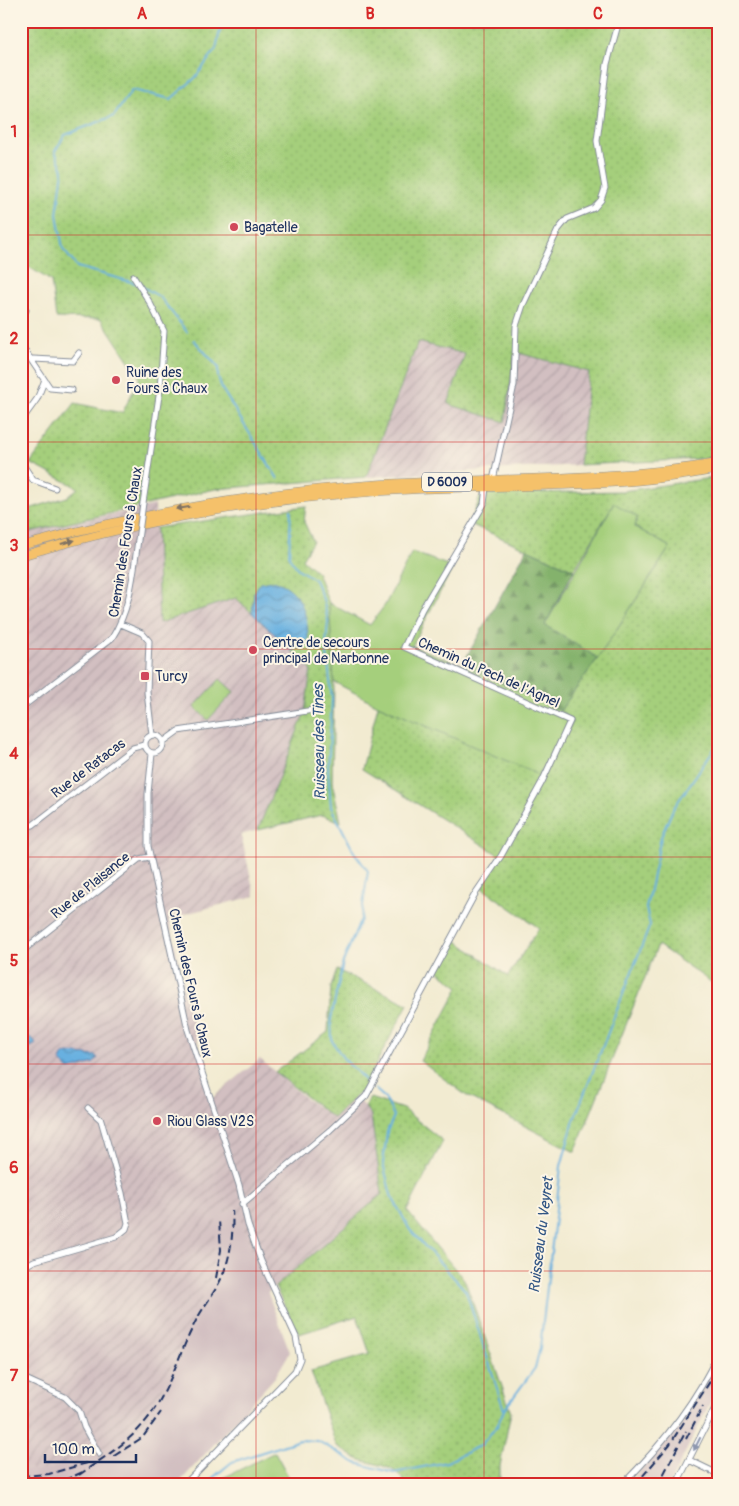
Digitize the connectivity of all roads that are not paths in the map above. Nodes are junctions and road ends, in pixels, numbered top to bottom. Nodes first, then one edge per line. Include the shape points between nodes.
1 (619, 21) edge
2 (133, 276) dead end
3 (21, 345) edge
4 (79, 353) dead end
5 (33, 359) junction
6 (44, 382) junction
7 (72, 390) dead end
8 (21, 421) edge
9 (21, 462) edge
10 (718, 463) edge
11 (718, 469) edge
12 (493, 480) junction
13 (486, 487) junction
14 (55, 488) dead end
15 (21, 546) edge
16 (21, 556) edge
17 (121, 624) junction
18 (21, 708) edge
19 (320, 709) dead end
20 (152, 735) junction
21 (163, 742) junction
22 (144, 745) junction
23 (152, 754) junction
24 (21, 824) edge
25 (150, 857) junction
26 (21, 952) edge
27 (88, 1108) dead end
28 (242, 1204) junction
29 (21, 1250) edge
30 (25, 1266) junction
31 (21, 1272) edge
32 (718, 1354) edge
33 (21, 1377) edge
34 (718, 1402) edge
35 (99, 1454) dead end
36 (689, 1460) junction
37 (718, 1474) edge
38 (184, 1485) edge
39 (622, 1485) edge
40 (676, 1485) edge

1 - 12 street via 618,33 609,51 597,142 605,188 594,208 567,219 558,230 523,305 516,326 514,384
2 - 17 street, Chemin des Fours à Chaux, bridge via 164,331 159,396 138,540 128,605
3 - 5 street
4 - 5 street via 73,361
5 - 6 street
6 - 7 street via 55,390
6 - 8 street via 37,399
9 - 14 street via 33,480
10 - 12 main road, D 6009 via 632,474
11 - 13 main road, D 6009 via 648,478
12 - 13 street
12 -> 15 main road, D 6009 via 381,484 208,504 121,520
16 -> 13 main road, D 6009 via 92,536 241,505 332,494
13 - 28 street, Chemin du Pech de l'Agnel via 484,504 422,608 404,647 570,721 537,790 501,856 475,894 366,1096
17 - 18 street via 112,638
17 - 20 street, Chemin des Fours à Chaux via 142,633 149,641 147,692
19 - 21 street via 178,731
20 - 21 street via 159,736
20 - 22 street
21 - 23 street via 159,752
22 - 23 street
22 - 24 street, Rue de Ratacas via 133,748 33,824
23 - 25 street, Chemin des Fours à Chaux via 147,828
25 - 26 street, Rue de Plaisance via 139,859
25 - 28 street, Chemin des Fours à Chaux via 188,1030 236,1176
27 - 30 street via 101,1120 122,1193 128,1223 126,1229 116,1236
28 - 38 street, Chemin des Fours à Chaux via 260,1261 296,1337 300,1359 295,1371
29 - 30 street
30 - 31 street
32 - 39 street via 692,1400 656,1451
33 - 35 street via 65,1397 79,1411
34 -> 36 street
36 - 37 street
36 - 40 street

